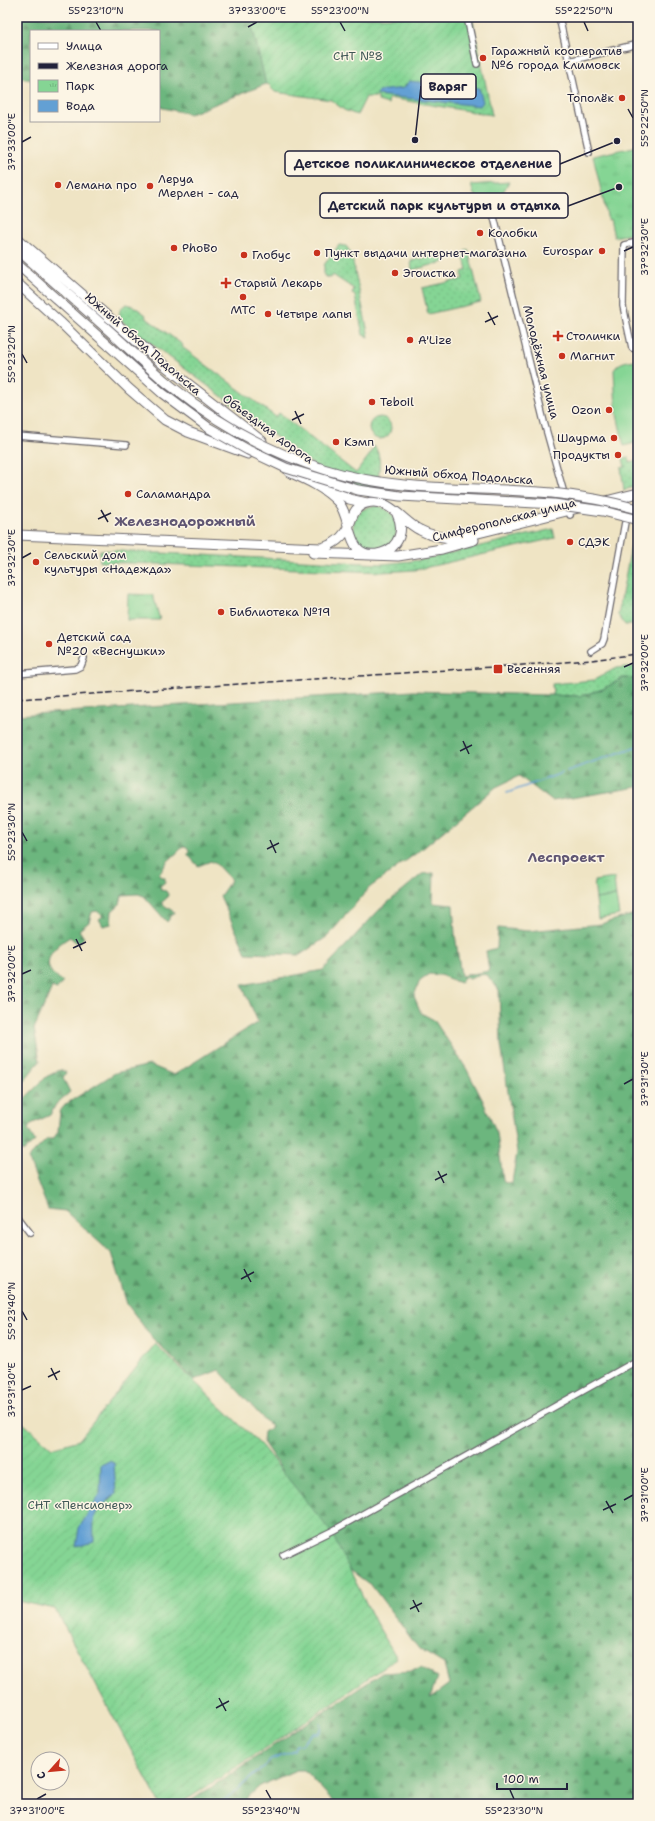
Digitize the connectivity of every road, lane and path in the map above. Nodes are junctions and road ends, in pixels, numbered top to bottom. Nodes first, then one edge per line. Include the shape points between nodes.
1 (467, 17) edge
2 (559, 17) edge
3 (638, 44) edge
4 (569, 61) junction
5 (477, 64) dead end
6 (589, 152) dead end
7 (493, 213) dead end
8 (17, 238) edge
9 (638, 242) edge
10 (17, 250) edge
11 (17, 264) edge
12 (17, 283) edge
13 (635, 348) edge
14 (187, 383) junction
15 (130, 390) junction
16 (17, 436) edge
17 (126, 445) dead end
18 (317, 482) junction
19 (638, 493) edge
20 (638, 498) edge
21 (626, 501) junction
22 (367, 503) junction
23 (638, 509) edge
24 (396, 513) junction
25 (569, 513) junction
26 (638, 520) edge
27 (349, 526) junction
28 (17, 535) edge
29 (17, 540) edge
30 (375, 554) junction
31 (591, 651) dead end
32 (84, 658) dead end
33 (17, 674) edge
34 (638, 1165) edge
35 (638, 1192) edge
36 (17, 1216) edge
37 (30, 1233) dead end
38 (638, 1360) edge
39 (284, 1555) dead end

1 - 5 street
2 - 4 street
3 - 4 street
4 - 6 street
7 - 25 street, Молодёжная улица
8 - 14 main road, Объездная дорога
9 - 13 street via 624,245 622,306
10 - 23 main road, Южный обход Подольска, bridge via 169,385 244,436 284,455 329,471 362,479 403,485 551,493 604,500
11 - 26 main road, Южный обход Подольска, bridge via 162,393 209,428 286,468 366,491 400,496 554,504 603,511
12 - 15 main road, Объездная дорога
14 - 15 main road via 213,408 211,425 199,431 170,417
14 - 18 main road, Объездная дорога
15 - 18 main road, Объездная дорога via 165,420 182,429 241,450
16 - 17 street
18 - 22 main road via 349,499
18 - 27 main road via 344,509
19 - 25 main road, Симферопольская улица
20 - 21 main road, Симферопольская улица
21 - 25 main road, Симферопольская улица
21 - 31 street via 627,511 604,639 602,644
22 - 24 main road via 380,502
22 - 27 main road via 352,514
24 - 25 main road, Симферопольская улица via 418,530 443,538 458,538
24 - 30 main road via 401,526 398,540 388,550
25 - 30 main road, Симферопольская улица via 442,549 398,556
27 - 28 main road via 336,542 321,548
27 - 30 main road via 354,544 363,551
29 - 30 main road via 365,556
32 - 33 street via 81,666 75,669
34 - 35 street
36 - 37 street
38 - 39 street via 341,1526

